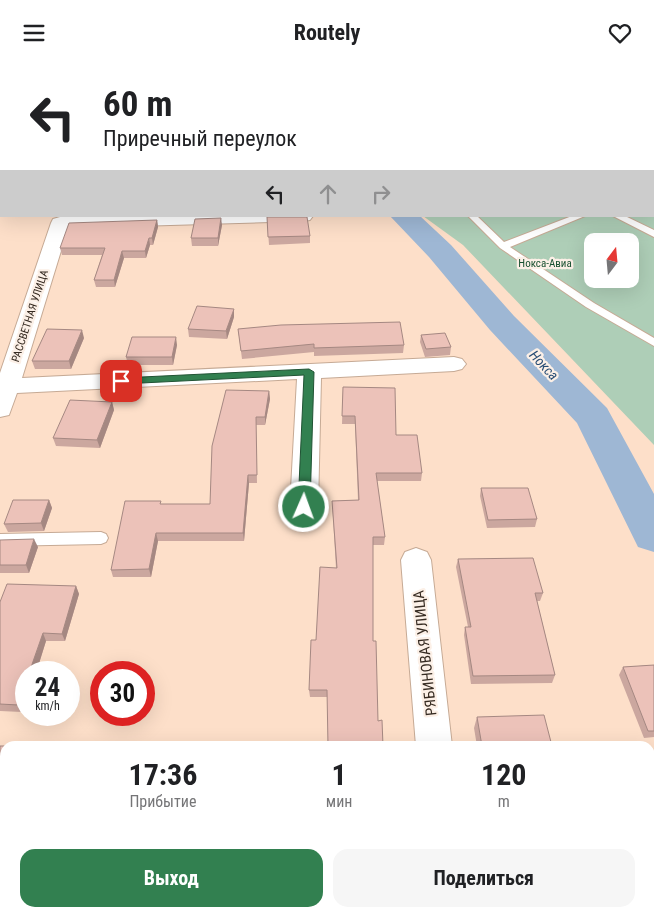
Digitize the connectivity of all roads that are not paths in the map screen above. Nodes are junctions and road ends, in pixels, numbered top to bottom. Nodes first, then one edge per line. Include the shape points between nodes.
1 (269, 217) edge
2 (473, 217) edge
3 (578, 217) edge
4 (619, 217) edge
5 (654, 234) edge
6 (503, 246) junction
7 (654, 343) edge
8 (454, 365) dead end
9 (309, 372) junction
10 (7, 386) junction
11 (0, 409) edge
12 (304, 507) dead end
13 (101, 538) dead end
14 (0, 540) edge
15 (416, 560) dead end
16 (434, 741) edge

1 - 10 street, РАССВЕТНАЯ УЛИЦА via 60,223
2 - 6 lane
3 - 6 lane
4 - 5 lane
6 - 7 lane via 590,305
8 - 9 street
9 - 10 street
9 - 12 street
10 - 11 street, РАССВЕТНАЯ УЛИЦА
13 - 14 lane
15 - 16 street, РЯБИНОВАЯ УЛИЦА

